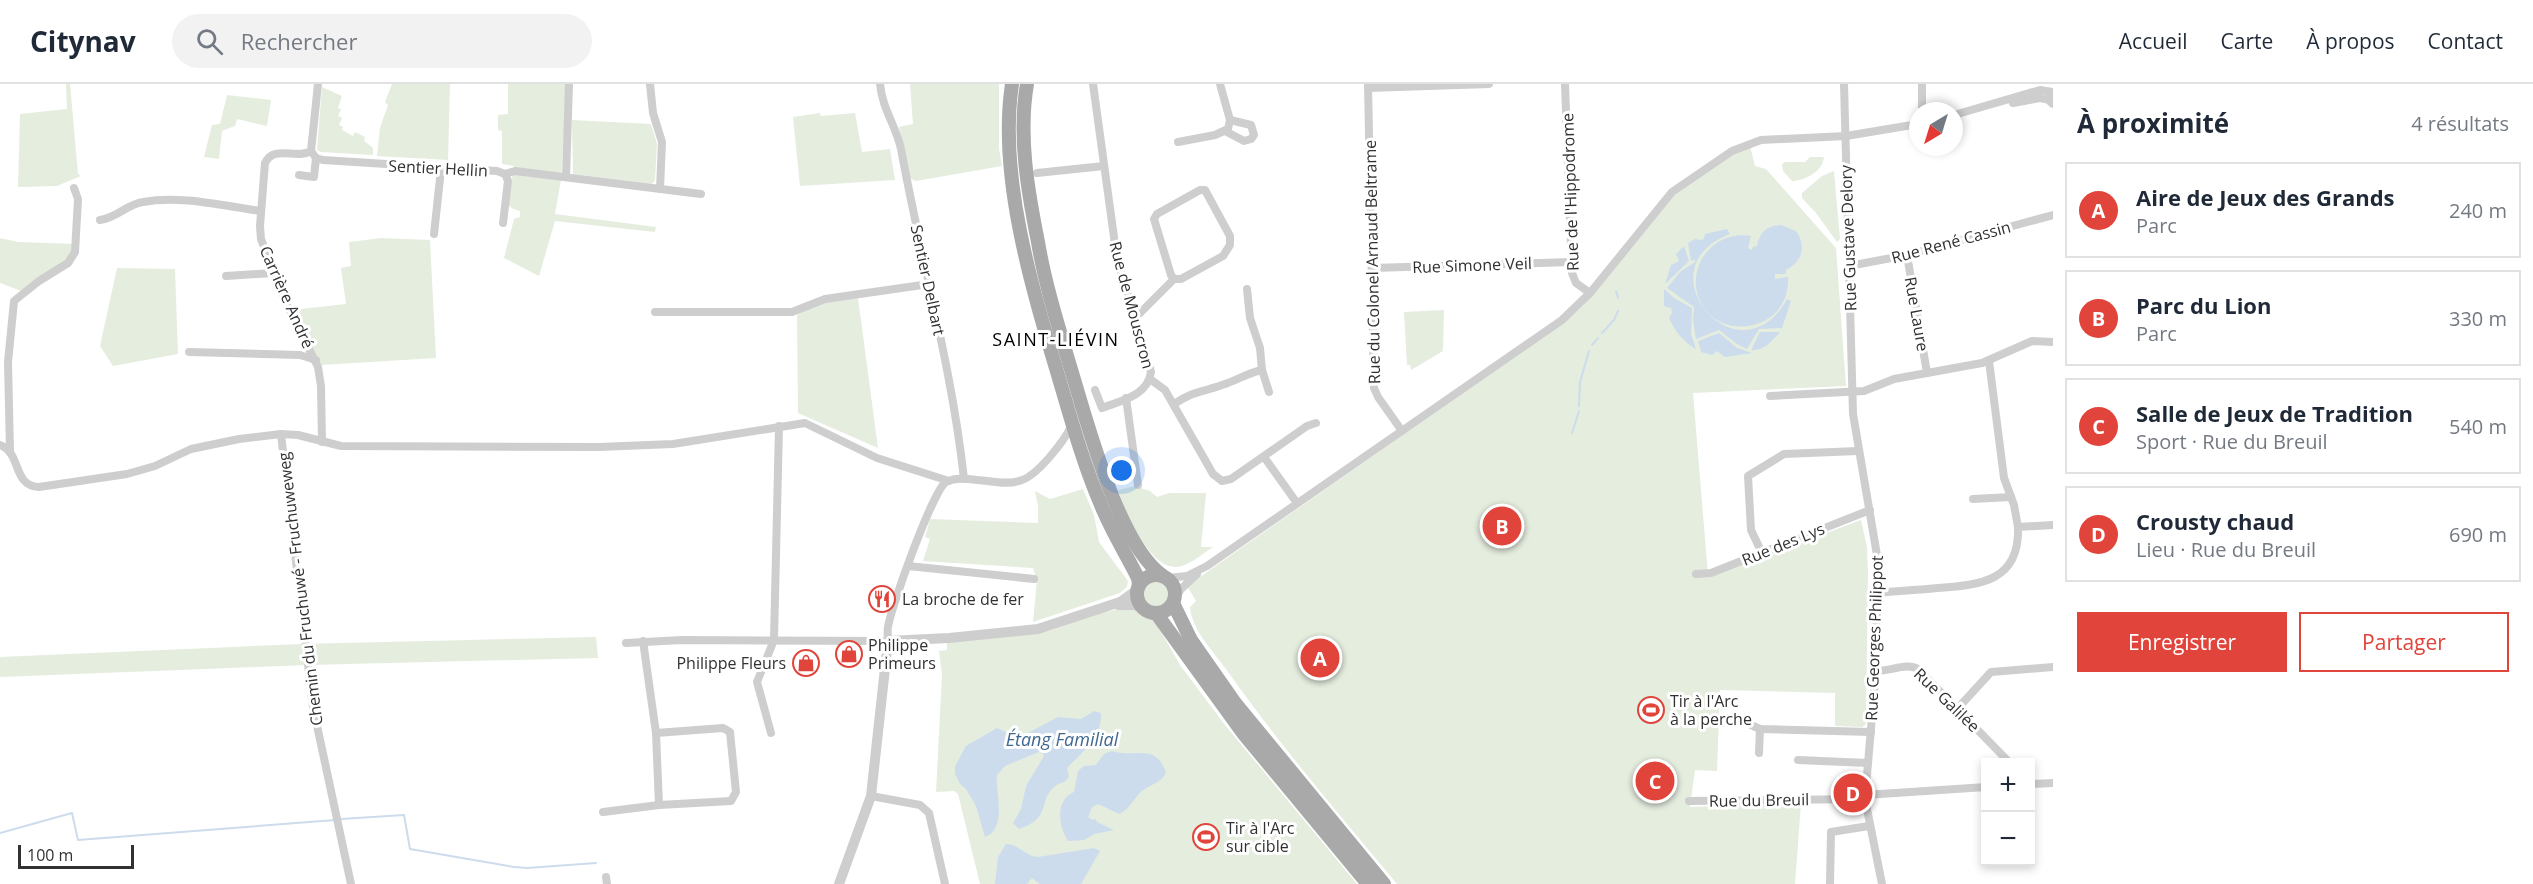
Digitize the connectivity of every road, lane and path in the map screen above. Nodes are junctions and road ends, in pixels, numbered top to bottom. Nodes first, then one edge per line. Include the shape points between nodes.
1 (318, 84) edge
2 (569, 84) edge
3 (651, 84) edge
4 (880, 84) edge
5 (1011, 84) edge
6 (1027, 84) edge
7 (1093, 84) edge
8 (1220, 84) edge
9 (1489, 84) edge
10 (1565, 84) edge
11 (1844, 84) edge
12 (1922, 84) edge
13 (1368, 86) edge
14 (2052, 98) edge
15 (1922, 102) edge
16 (1963, 113) edge
17 (1230, 120) junction
18 (1909, 126) edge
19 (1225, 131) junction
20 (1846, 136) junction
21 (1178, 142) dead end
22 (314, 155) junction
23 (1104, 166) junction
24 (441, 169) junction
25 (1037, 173) dead end
26 (505, 174) junction
27 (299, 175) dead end
28 (566, 177) junction
29 (74, 188) dead end
30 (660, 189) junction
31 (701, 194) dead end
32 (261, 211) junction
33 (2053, 215) edge
34 (100, 220) dead end
35 (503, 223) dead end
36 (434, 234) dead end
37 (1907, 255) junction
38 (1571, 262) junction
39 (1849, 266) junction
40 (1373, 268) junction
41 (273, 273) junction
42 (226, 276) dead end
43 (1174, 279) junction
44 (929, 284) junction
45 (1247, 289) dead end
46 (1590, 293) junction
47 (654, 312) dead end
48 (1135, 318) junction
49 (2053, 342) edge
50 (189, 352) dead end
51 (316, 360) junction
52 (1989, 361) junction
53 (1262, 370) junction
54 (1927, 373) junction
55 (1150, 379) junction
56 (1095, 390) dead end
57 (1853, 391) junction
58 (1269, 392) dead end
59 (1770, 396) dead end
60 (1126, 398) junction
61 (1174, 404) junction
62 (1316, 423) dead end
63 (1072, 425) junction
64 (780, 426) junction
65 (1402, 431) junction
66 (281, 434) junction
67 (322, 441) junction
68 (0, 445) edge
69 (1055, 449) junction
70 (1080, 450) junction
71 (10, 451) junction
72 (1858, 451) junction
73 (1264, 457) junction
74 (964, 479) junction
75 (949, 481) junction
76 (1138, 485) dead end
77 (2011, 497) junction
78 (1973, 499) dead end
79 (1297, 503) junction
80 (1870, 510) junction
81 (2053, 525) edge
82 (2019, 527) junction
83 (1762, 553) junction
84 (908, 566) junction
85 (1207, 566) junction
86 (1696, 574) dead end
87 (1165, 577) junction
88 (1034, 579) dead end
89 (1138, 588) junction
90 (1877, 593) junction
91 (1173, 602) junction
92 (1103, 609) junction
93 (1150, 611) junction
94 (774, 640) junction
95 (888, 640) junction
96 (643, 641) junction
97 (626, 643) dead end
98 (2053, 667) edge
99 (1874, 671) junction
100 (1958, 708) junction
101 (1751, 725) dead end
102 (1760, 729) junction
103 (1871, 732) junction
104 (656, 733) junction
105 (771, 733) dead end
106 (1759, 753) dead end
107 (2005, 758) edge
108 (1798, 760) dead end
109 (1868, 763) junction
110 (2053, 783) edge
111 (2035, 784) edge
112 (1981, 787) edge
113 (871, 796) junction
114 (1865, 797) junction
115 (1689, 801) dead end
116 (659, 805) junction
117 (603, 812) dead end
118 (1869, 826) junction
119 (351, 884) edge
120 (839, 884) edge
121 (945, 884) edge
122 (1368, 884) edge
123 (1384, 884) edge
124 (1830, 884) edge
125 (1882, 884) edge

1 - 22 street
2 - 28 street
3 - 30 street via 652,113 662,142
4 - 44 street, Sentier Delbart via 898,138
5 - 63 main road via 1010,148 1021,237
6 - 87 main road via 1024,117 1028,174 1048,290 1108,485 1150,565
7 - 23 street, Rue de Mouscron
8 - 17 street
9 - 13 street
10 - 38 street, Rue de l'Hippodrome
11 - 20 street, Rue Gustave Delory
12 - 15 street
13 - 40 street, Rue du Colonel Arnaud Beltrame
14 - 16 street
17 - 19 street
17 - 19 street via 1251,125 1254,135 1244,141
18 - 20 street
19 - 21 street
20 - 39 street, Rue Gustave Delory
20 - 46 street via 1761,140 1720,157 1665,199
22 - 24 street, Sentier Hellin via 358,166
22 - 27 street via 314,177
22 - 32 street, Carrière André via 269,156
23 - 25 street
23 - 48 street, Rue de Mouscron via 1117,259
24 - 26 street, Sentier Hellin
24 - 36 street
26 - 28 street, Sentier Hellin via 515,171
26 - 35 street via 508,181
28 - 30 street, Sentier Hellin
29 - 71 street via 78,199 75,252 69,263 39,280 14,301 8,362
30 - 31 street, Sentier Hellin
32 - 34 street via 152,201 130,205 109,219
32 - 41 street, Carrière André via 261,239
33 - 37 street, Rue René Cassin
37 - 39 street, Rue René Cassin
37 - 54 street, Rue Laure
38 - 40 street, Rue Simone Veil
38 - 46 street, Rue de l'Hippodrome via 1574,280
39 - 57 street, Rue Gustave Delory
40 - 65 street, Rue du Colonel Arnaud Beltrame via 1374,388
41 - 42 street
41 - 51 street, Carrière André
43 - 43 street via 1215,261 1229,249 1230,236 1205,190 1154,219
43 - 48 street
44 - 47 street via 825,299 792,312
44 - 74 street, Sentier Delbart
45 - 53 street
46 - 65 street via 1571,313
48 - 55 street, Rue de Mouscron via 1149,360
49 - 52 street via 2036,340
50 - 51 street via 300,355
51 - 67 street, Carrière André via 321,380
52 - 54 street
52 - 77 street via 2004,478
53 - 58 street
53 - 61 street via 1194,392
54 - 57 street
55 - 60 street, Rue de Mouscron via 1141,391
55 - 61 street via 1162,386
56 - 60 street, Rue de Mouscron via 1102,408
57 - 59 street
57 - 72 street, Rue Georges Philippot
60 - 76 street
61 - 73 street via 1218,479 1230,480
62 - 73 street
63 - 69 street
63 - 70 main road
64 - 67 street via 656,445 348,446
64 - 75 street via 809,424 877,458
64 - 94 street
65 - 79 street
66 - 67 street
66 - 71 street via 191,449 127,474 39,486 22,480
66 - 119 street, Chemin du Fruchuwé - Fruchuweweg via 313,707
68 - 71 street
69 - 70 street via 1068,446
69 - 74 street via 1022,480
70 - 89 main road via 1102,508 1138,578
72 - 80 street, Rue Georges Philippot
72 - 83 street via 1784,454 1748,476 1751,530
73 - 79 street
74 - 75 street
75 - 84 street via 936,495
77 - 78 street
77 - 82 street
79 - 85 street
80 - 83 street, Rue des Lys
80 - 90 street, Rue Georges Philippot via 1877,550
81 - 82 street
82 - 90 street via 2013,561 1988,581
83 - 86 street, Rue des Lys via 1711,573
84 - 88 street
84 - 95 street via 888,627
85 - 87 street via 1187,576
85 - 91 street
87 - 89 main road via 1149,576
87 - 91 main road via 1174,587
89 - 92 street via 1125,600
89 - 93 main road via 1138,601
90 - 99 street, Rue Georges Philippot
91 - 93 main road via 1164,611
91 - 123 main road via 1191,640 1239,708
92 - 93 street via 1130,605
92 - 95 street via 1038,630
93 - 122 main road via 1243,733
94 - 95 street
94 - 96 street
94 - 105 street via 757,682
95 - 113 street
96 - 97 street
96 - 104 street
98 - 100 street via 1991,672
99 - 100 street, Rue Galilée via 1914,667
99 - 103 street, Rue Georges Philippot
100 - 107 street, Rue Galilée
101 - 102 street
102 - 103 street
102 - 106 street
103 - 109 street, Rue Georges Philippot
104 - 116 street
104 - 116 street via 723,728 730,732 736,792 731,801
108 - 109 street
109 - 114 street, Rue Georges Philippot
110 - 111 street
112 - 114 street, Rue du Breuil
113 - 120 street
113 - 121 street via 920,805 929,813
114 - 115 street, Rue du Breuil
114 - 118 street, Rue Georges Philippot
116 - 117 street
118 - 124 street via 1831,832
118 - 125 street, Rue Georges Philippot

